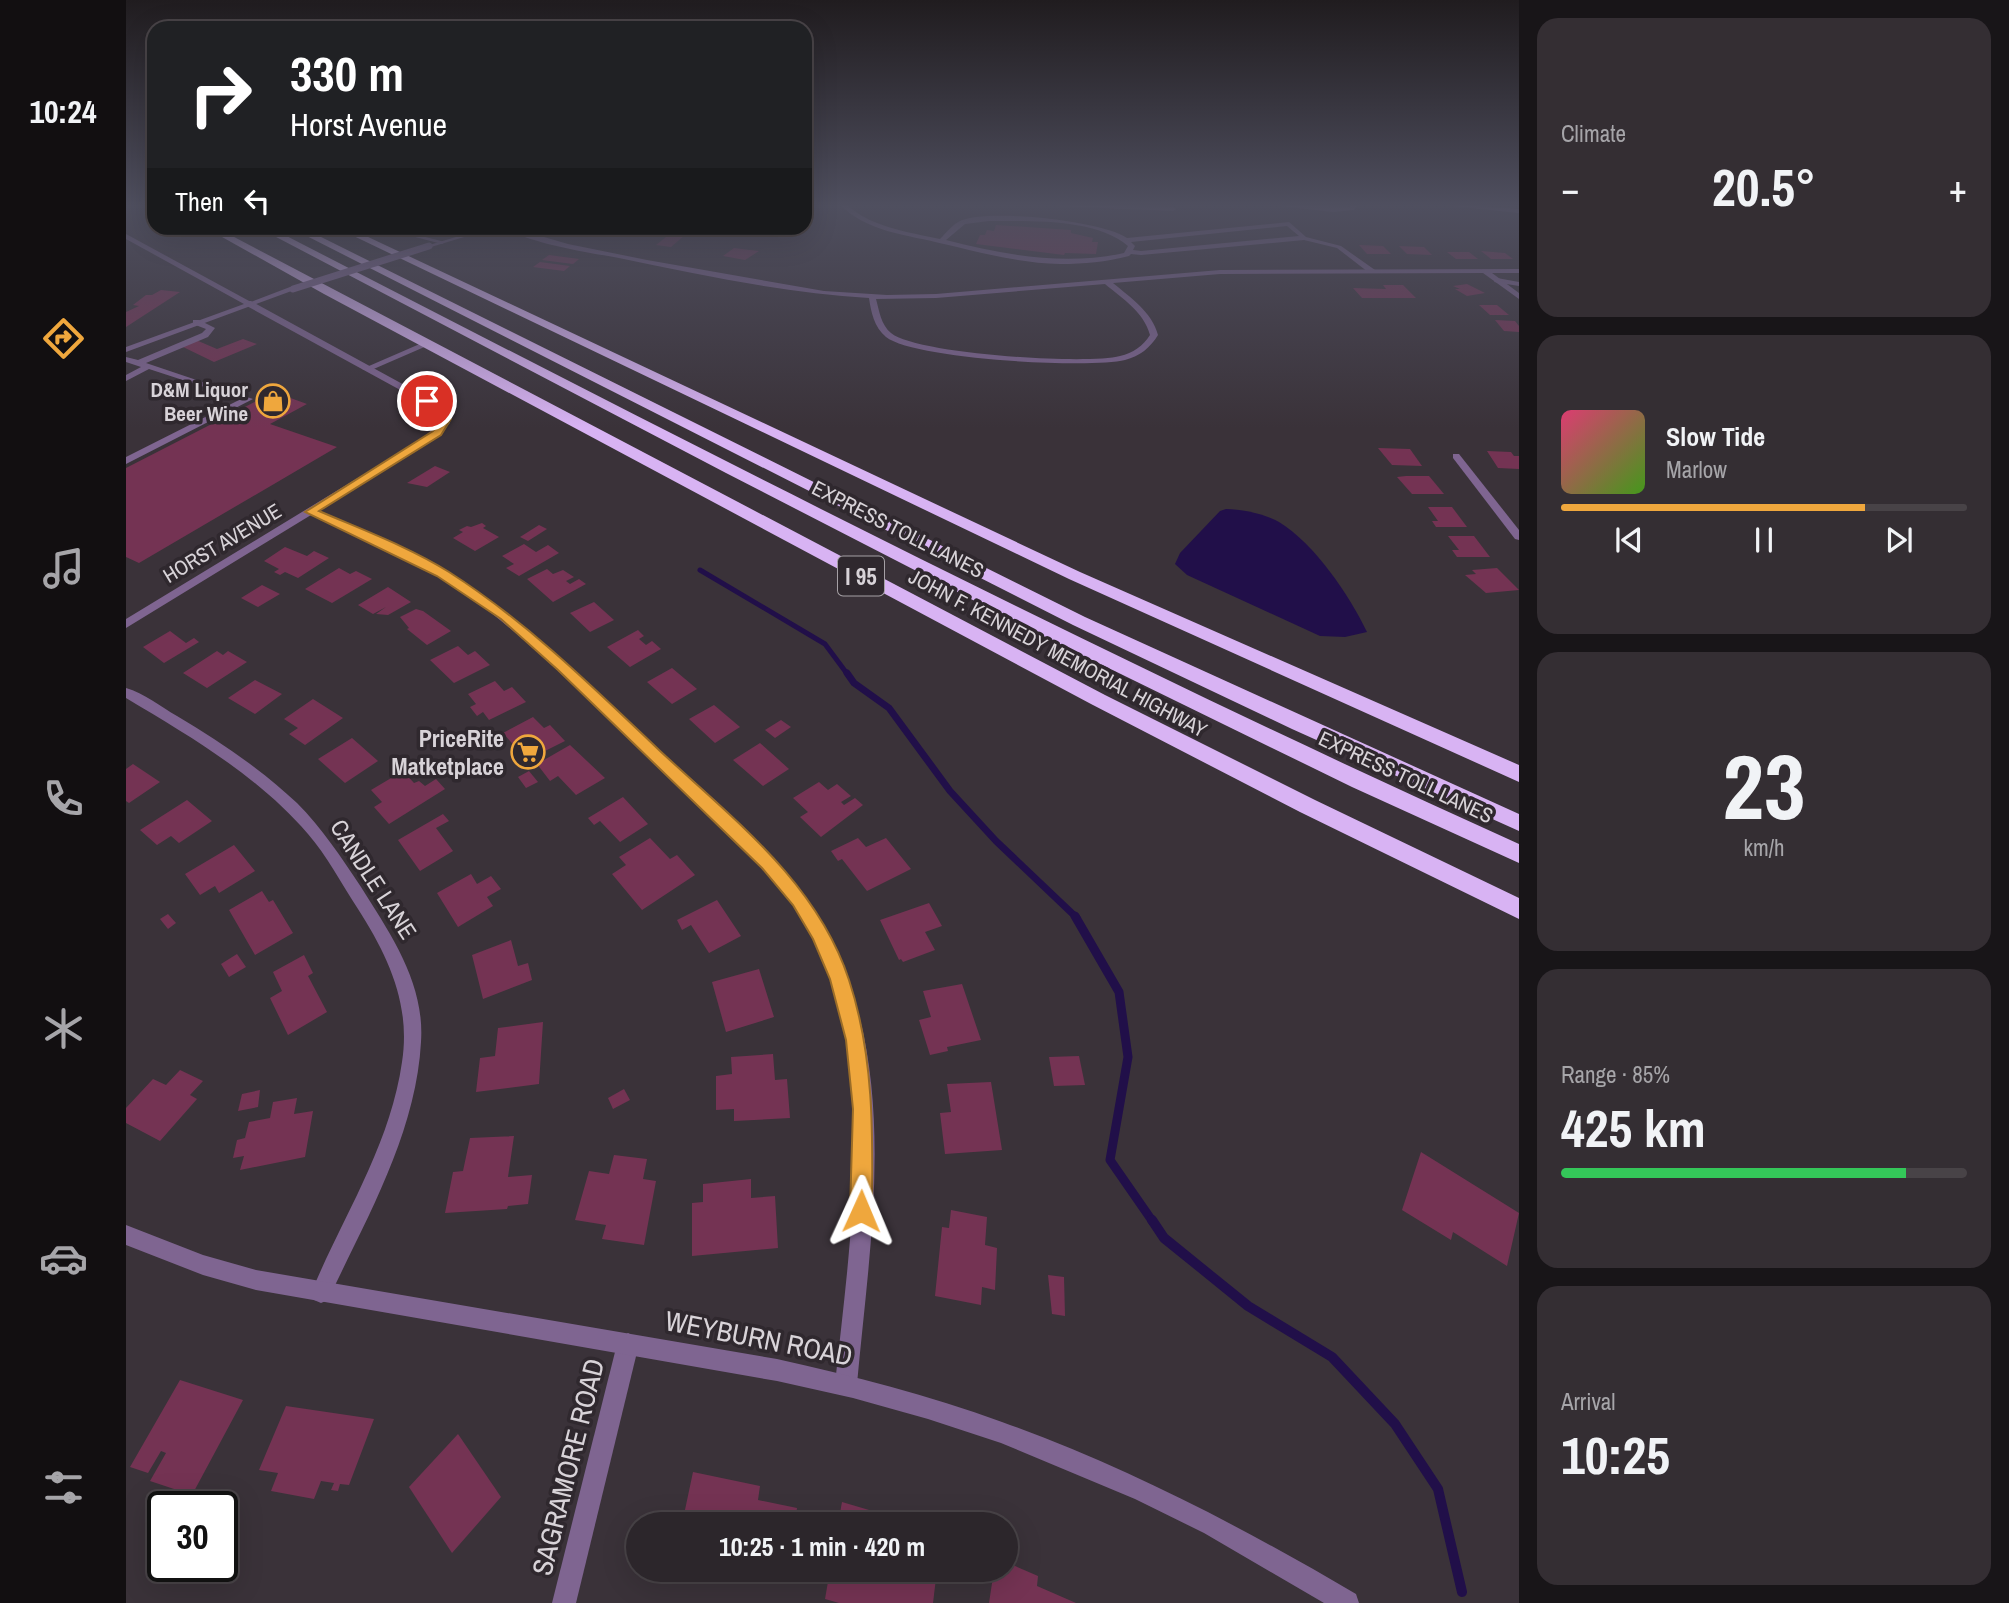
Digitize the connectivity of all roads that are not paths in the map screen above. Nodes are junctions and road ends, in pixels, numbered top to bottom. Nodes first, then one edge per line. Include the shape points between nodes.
1 (204, 279) edge
2 (304, 279) edge
3 (325, 279) edge
4 (363, 279) edge
5 (397, 279) edge
6 (449, 279) edge
7 (743, 279) edge
8 (1143, 279) edge
9 (1497, 280) joint
10 (1107, 282) junction
11 (1519, 284) edge
12 (872, 296) junction
13 (1519, 297) edge
14 (248, 303) junction
15 (197, 322) junction
16 (425, 345) junction
17 (126, 352) edge
18 (138, 363) junction
19 (149, 366) junction
20 (366, 369) junction
21 (126, 377) edge
22 (1456, 456) dead end
23 (126, 461) edge
24 (311, 512) junction
25 (1519, 537) edge
26 (126, 625) edge
27 (126, 692) edge
28 (1519, 774) edge
29 (1519, 823) edge
30 (1519, 854) edge
31 (1519, 909) edge
32 (126, 1235) edge
33 (321, 1293) junction
34 (628, 1344) junction
35 (846, 1384) junction
36 (564, 1603) edge
37 (1347, 1603) edge

1 - 14 street, HORST AVENUE
2 - 16 highway, JOHN F. KENNEDY MEMORIAL HIGHWAY / I 95
3 - 14 street, bridge
4 - 30 highway, EXPRESS TOLL LANES via 1181,697
5 - 29 highway, EXPRESS TOLL LANES via 1079,621
6 - 28 highway via 1083,581
7 - 12 street
8 - 10 street
9 - 11 street
9 - 13 street
10 - 12 street via 936,296
10 - 12 street via 1153,327 1154,335 1143,349 1100,362 909,344 884,331
14 - 15 street
14 - 20 street, HORST AVENUE
15 - 17 street
15 - 18 street via 211,328 205,335
16 - 20 street
16 - 31 highway, JOHN F. KENNEDY MEMORIAL HIGHWAY / I 95 via 1018,660
17 - 18 street
18 - 19 street
19 - 21 street
19 - 23 street via 249,399
20 - 24 street, HORST AVENUE via 438,408 445,423 425,441
22 - 25 street
24 - 26 street, HORST AVENUE
24 - 35 street via 401,551 506,616 768,863 820,934 840,979 855,1040 863,1109 861,1211
27 - 33 street, CANDLE LANE via 216,746 289,803 314,831 392,947 405,977 412,1020 411,1060 401,1108 386,1152
32 - 33 street, WEYBURN ROAD via 203,1265
33 - 34 street, WEYBURN ROAD
34 - 35 street, WEYBURN ROAD
34 - 36 street, SAGRAMORE ROAD
35 - 37 street, WEYBURN ROAD via 982,1423 1081,1463 1222,1530

